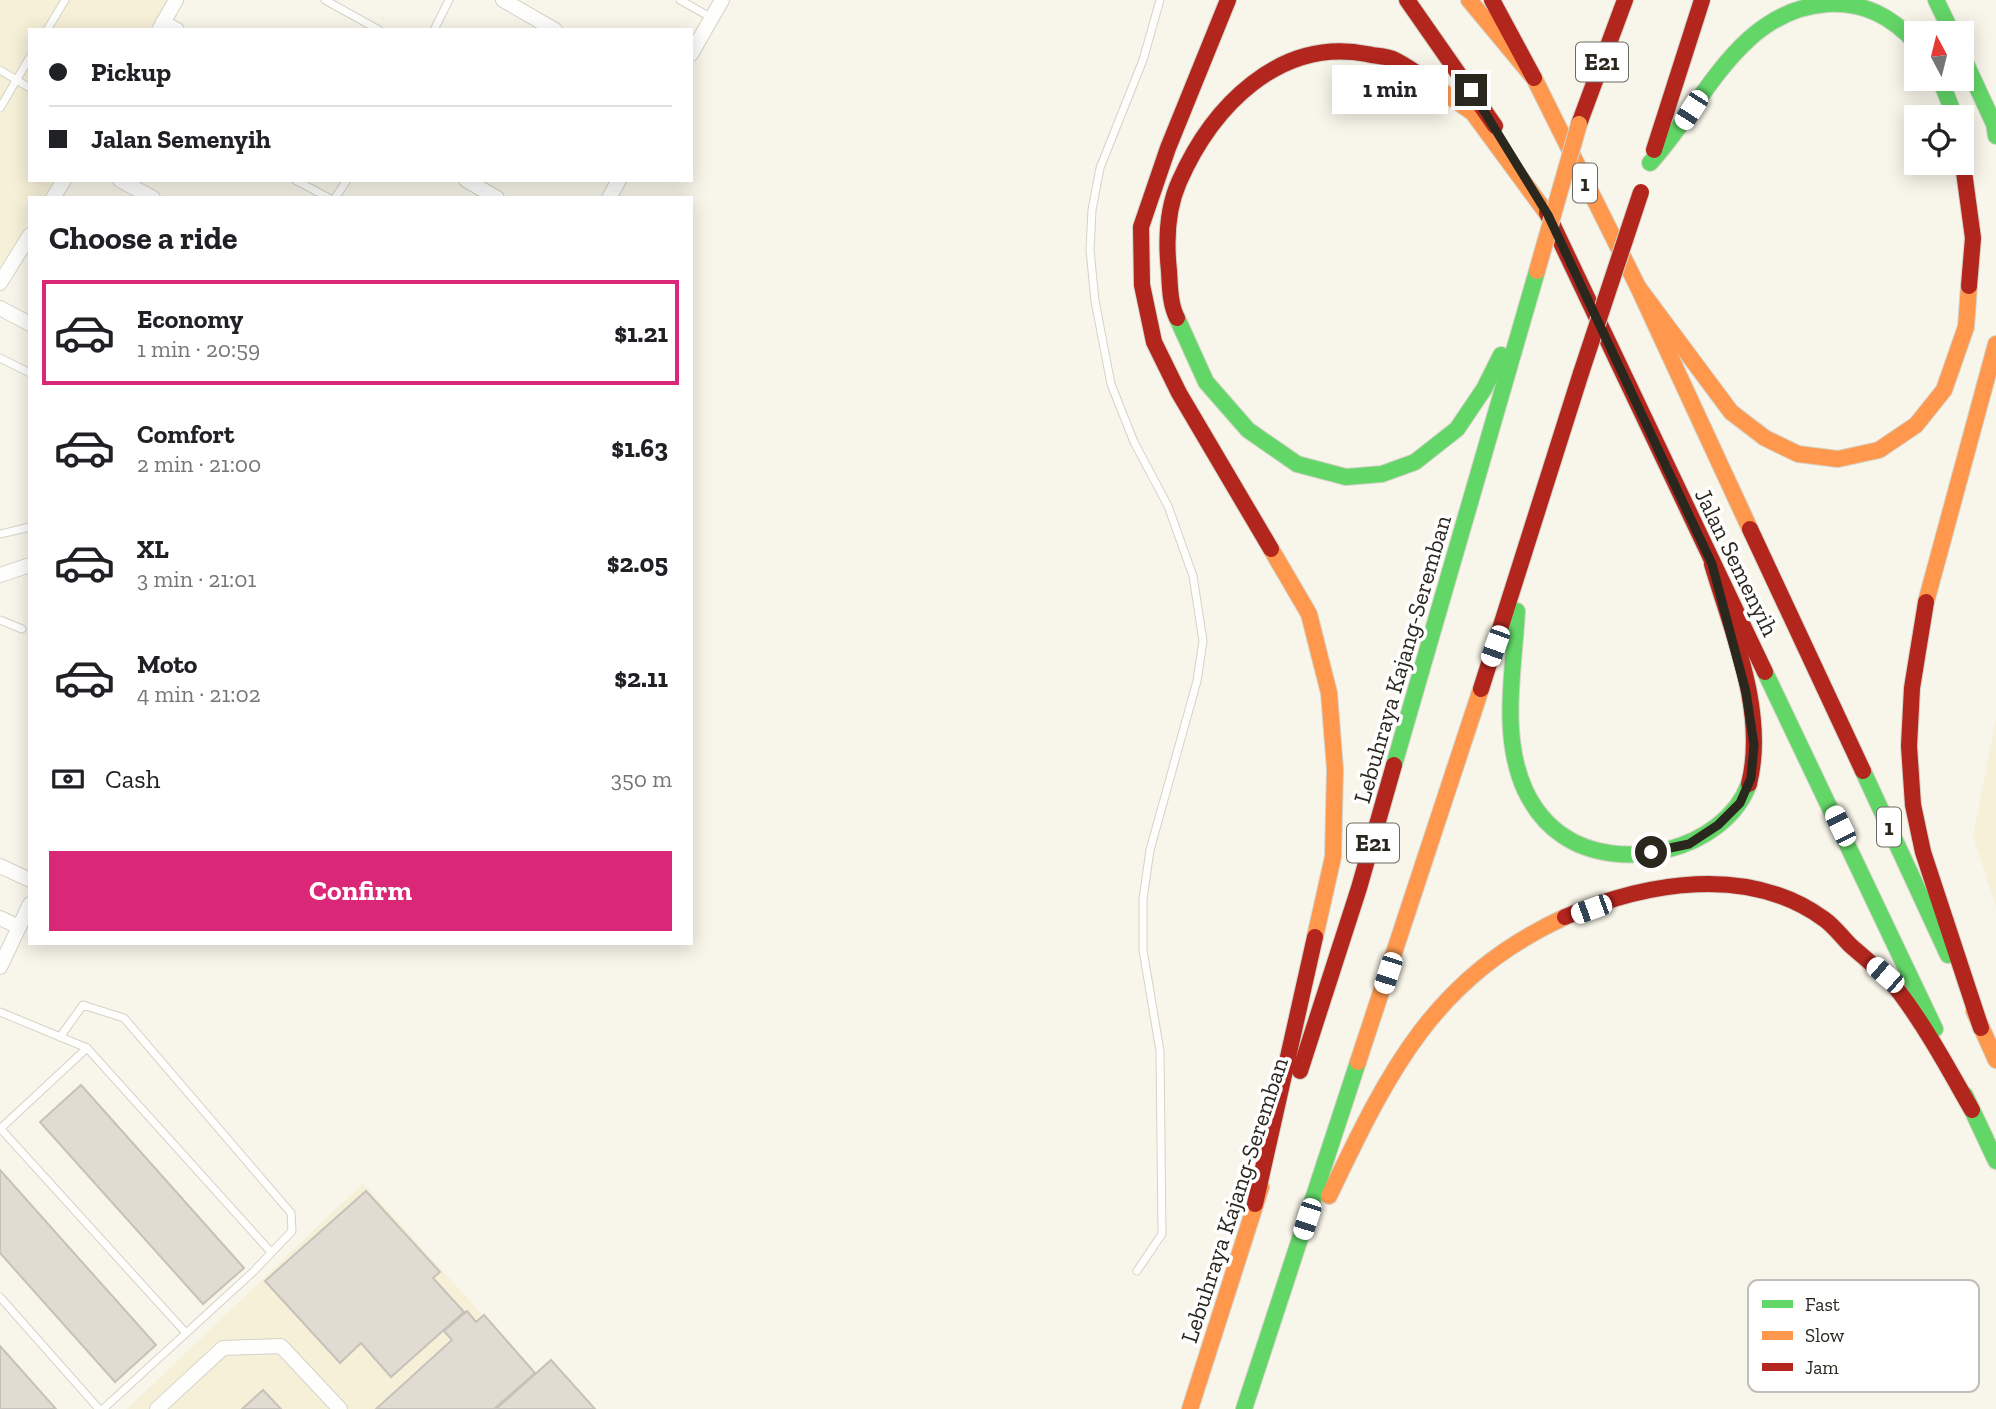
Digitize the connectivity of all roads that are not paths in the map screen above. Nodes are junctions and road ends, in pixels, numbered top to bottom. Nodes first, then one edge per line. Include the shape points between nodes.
1 (65, 0) edge
2 (176, 0) edge
3 (325, 0) edge
4 (449, 0) edge
5 (503, 0) edge
6 (680, 0) edge
7 (722, 0) edge
8 (1160, 0) edge
9 (1228, 0) edge
10 (1407, 0) edge
11 (1469, 0) edge
12 (1492, 0) edge
13 (1625, 0) edge
14 (1702, 0) edge
15 (1936, 0) edge
16 (712, 18) junction
17 (1946, 21) edge
18 (161, 26) edge
19 (48, 28) edge
20 (375, 28) edge
21 (435, 28) edge
22 (552, 28) edge
23 (1904, 30) edge
24 (693, 51) edge
25 (28, 60) edge
26 (0, 70) edge
27 (1534, 78) junction
28 (16, 80) junction
29 (1974, 81) edge
30 (28, 87) edge
31 (0, 108) edge
32 (1996, 136) edge
33 (1650, 163) junction
34 (1964, 175) edge
35 (124, 182) edge
36 (299, 182) edge
37 (470, 182) edge
38 (149, 196) edge
39 (325, 196) edge
40 (494, 196) edge
41 (1548, 215) junction
42 (28, 238) edge
43 (0, 283) edge
44 (1638, 287) junction
45 (1527, 307) junction
46 (0, 308) edge
47 (28, 323) edge
48 (1996, 344) edge
49 (0, 358) edge
50 (28, 372) edge
51 (28, 527) edge
52 (0, 534) edge
53 (1712, 564) junction
54 (28, 566) edge
55 (0, 575) edge
56 (1518, 578) junction
57 (0, 620) edge
58 (22, 629) dead end
59 (0, 866) edge
60 (28, 879) edge
61 (28, 908) edge
62 (0, 918) edge
63 (19, 927) junction
64 (0, 967) edge
65 (0, 1012) edge
66 (1981, 1028) junction
67 (60, 1037) junction
68 (87, 1048) junction
69 (1996, 1060) edge
70 (1972, 1111) junction
71 (0, 1128) edge
72 (1996, 1161) edge
73 (1255, 1204) junction
74 (270, 1251) junction
75 (1138, 1271) dead end
76 (1282, 1296) junction
77 (0, 1297) edge
78 (186, 1333) junction
79 (101, 1409) edge
80 (157, 1409) edge
81 (340, 1409) edge
82 (1190, 1409) edge
83 (1244, 1409) edge

1 - 19 lane
2 - 18 street
3 - 20 lane
4 - 21 lane
5 - 22 street
6 - 16 lane
7 - 16 street
8 - 75 lane via 1143,61 1100,168 1090,250 1111,384 1134,442 1168,506 1193,576 1203,640 1197,681 1150,850 1143,899 1143,950 1160,1051 1162,1234
9 - 73 main road via 1141,227 1142,285 1154,342 1179,393 1309,614 1329,693 1335,769 1333,856
10 - 41 main road, Jalan Semenyih / 1 via 1487,113
11 - 27 main road, Jalan Semenyih / 1
12 - 27 main road
13 - 45 main road, Lebuhraya Kajang-Seremban / E21, bridge via 1579,124
14 - 33 main road, E21
15 - 17 main road
16 - 24 street
23 - 33 main road via 1868,6 1835,1 1807,1 1776,12 1751,30
25 - 28 lane
26 - 28 lane
27 - 44 main road, Jalan Semenyih / 1
28 - 30 lane
28 - 31 lane
29 - 32 main road
33 - 56 main road, E21, bridge
34 - 44 main road via 1973,238 1966,327 1944,390 1916,425 1879,450 1838,459 1798,454 1765,438 1731,412
35 - 38 street
36 - 39 lane
37 - 40 street
41 - 45 main road via 1473,113 1394,59 1351,51 1311,53 1288,61 1241,92 1204,135 1178,184 1166,242 1172,308 1206,382 1248,430 1297,464 1346,477 1382,474 1415,462 1457,429 1484,389
41 - 53 main road, Jalan Semenyih / 1
42 - 43 street
44 - 66 main road, Jalan Semenyih / 1
45 - 73 main road, Lebuhraya Kajang-Seremban / E21 via 1359,888
46 - 47 street
48 - 66 main road via 1924,606 1908,741 1913,806 1926,867
49 - 50 lane
51 - 52 lane
53 - 56 main road via 1746,692 1754,745 1751,778 1740,803 1718,825 1689,844 1651,852 1624,853 1568,839 1543,816 1524,787 1512,740
53 - 70 main road, Jalan Semenyih / 1 via 1875,898
54 - 55 street
56 - 76 main road, E21
57 - 58 lane
59 - 60 street
61 - 63 street
62 - 63 street
63 - 64 street
65 - 67 lane
66 - 69 main road, Jalan Semenyih / 1
67 - 68 lane
67 - 74 lane via 83,1005 124,1018 291,1213 292,1231
68 - 71 lane
68 - 74 lane
70 - 72 main road, Jalan Semenyih / 1
70 - 76 main road via 1921,1023 1885,975 1823,918 1778,894 1744,885 1705,884 1634,894 1518,941 1468,981 1419,1031 1379,1091
71 - 78 lane
73 - 82 main road, Lebuhraya Kajang-Seremban / E21
74 - 78 lane
76 - 83 main road, E21
77 - 79 lane
78 - 79 lane
80 - 81 street via 223,1348 281,1346

